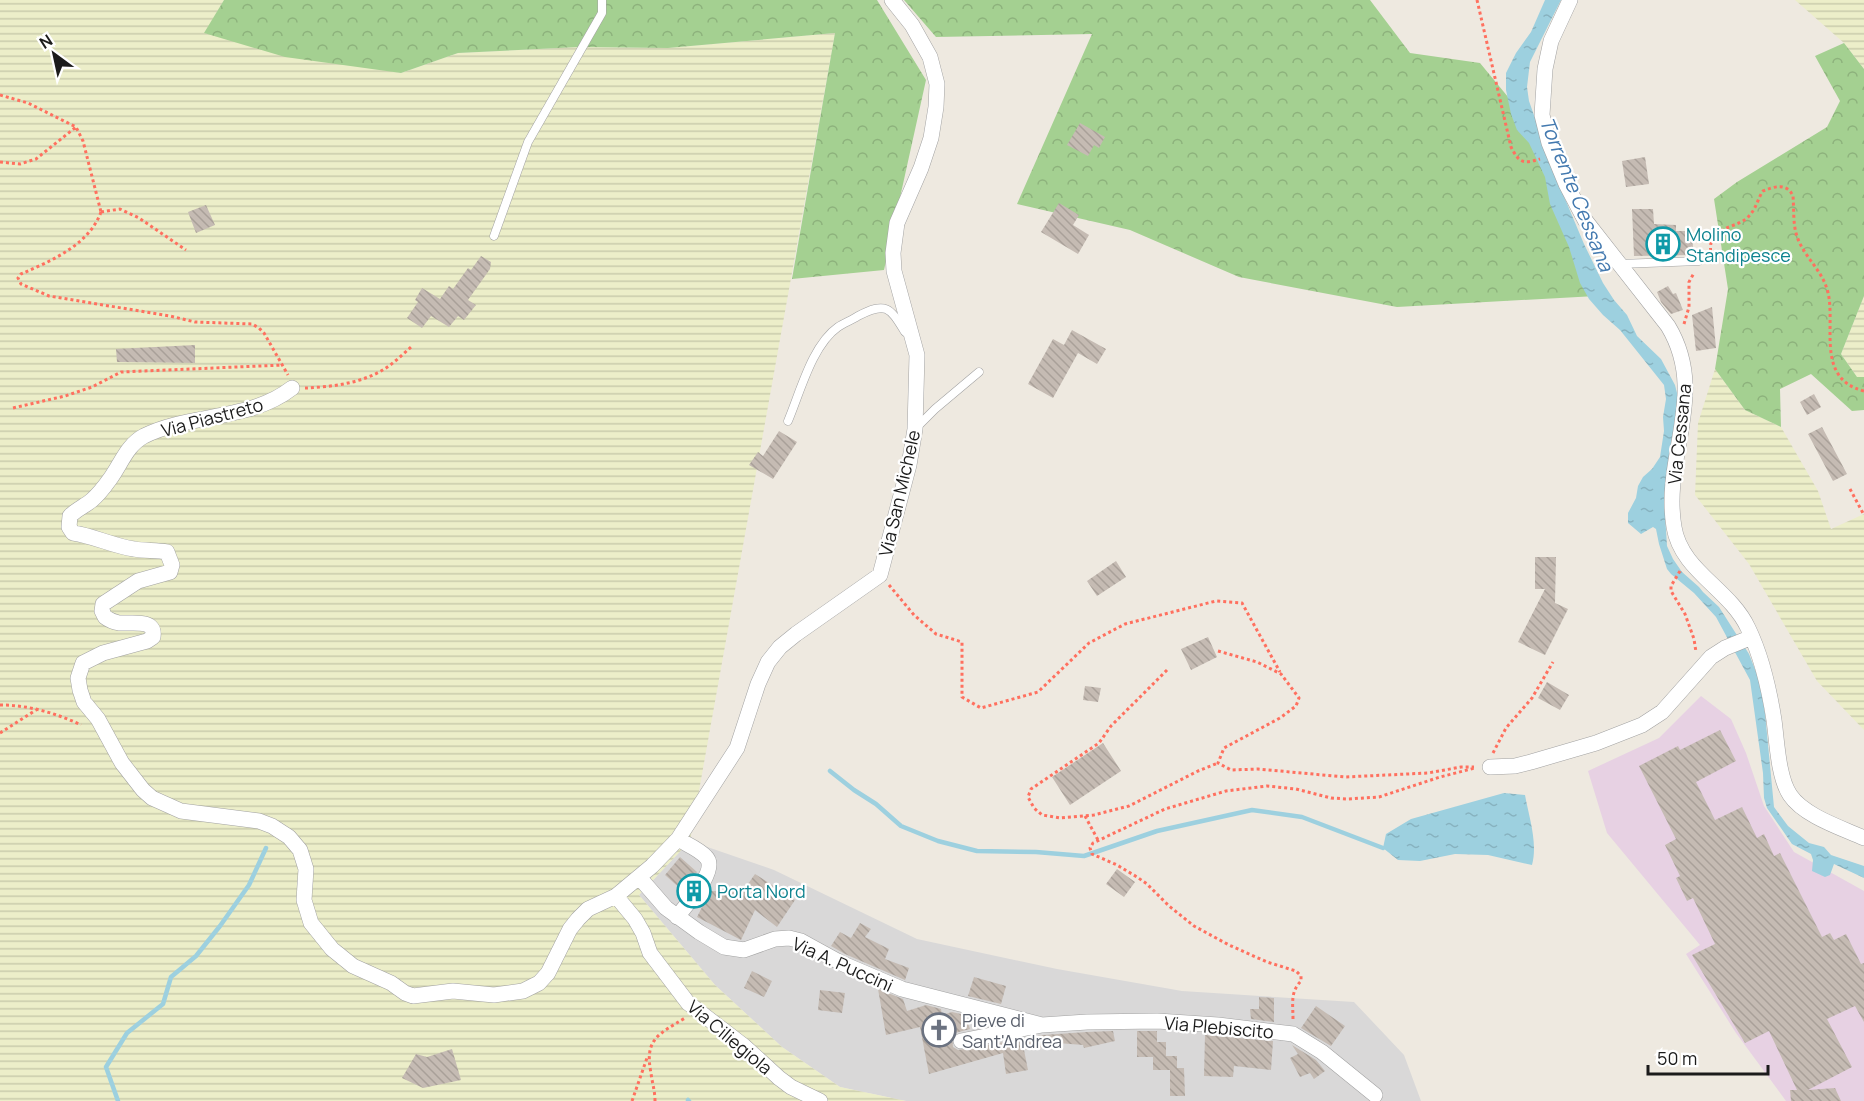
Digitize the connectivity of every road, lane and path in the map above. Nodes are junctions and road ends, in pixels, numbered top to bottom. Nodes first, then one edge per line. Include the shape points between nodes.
1 (602, 0) edge
2 (892, 0) edge
3 (1477, 0) edge
4 (1570, 0) edge
5 (0, 95) edge
6 (76, 127) junction
7 (0, 162) edge
8 (1527, 162) dead end
9 (101, 212) junction
10 (495, 236) dead end
11 (186, 250) dead end
12 (1699, 261) junction
13 (1618, 264) junction
14 (914, 346) junction
15 (1678, 346) junction
16 (411, 347) dead end
17 (283, 365) junction
18 (980, 372) dead end
19 (292, 388) junction
20 (1864, 391) edge
21 (12, 408) dead end
22 (788, 421) dead end
23 (915, 429) junction
24 (1850, 489) dead end
25 (1864, 515) edge
26 (880, 575) junction
27 (1671, 586) dead end
28 (1752, 637) junction
29 (1218, 651) dead end
30 (1553, 662) dead end
31 (1167, 670) dead end
32 (1281, 674) junction
33 (1690, 681) junction
34 (0, 705) edge
35 (38, 709) junction
36 (86, 727) dead end
37 (0, 734) edge
38 (1493, 750) dead end
39 (1218, 763) junction
40 (1485, 767) junction
41 (1085, 816) junction
42 (1864, 838) edge
43 (678, 839) junction
44 (1098, 840) junction
45 (639, 877) junction
46 (616, 896) junction
47 (677, 917) junction
48 (704, 1014) junction
49 (1042, 1025) junction
50 (1293, 1034) junction
51 (960, 1041) dead end
52 (647, 1056) junction
53 (1375, 1095) dead end
54 (632, 1101) edge
55 (655, 1101) edge
56 (820, 1101) edge

1 - 10 lane via 602,13 528,142
2 - 14 street, Via San Michele via 930,57 937,84 931,138 897,223 893,253 894,272
3 - 8 path via 1511,147 1518,159
4 - 13 street, Via Cessana via 1548,54 1542,105 1544,126 1575,203
5 - 6 path via 28,103
6 - 7 path via 36,159 20,164
6 - 9 path
9 - 11 path via 120,209
9 - 17 path via 85,238 21,274 21,285 50,296 195,322 252,324 264,333
12 - 13 lane
12 - 15 path via 1689,282 1689,307
12 - 20 path via 1709,258 1716,236 1751,215 1764,191 1779,187 1790,190 1796,234 1829,296 1829,337 1834,364 1849,386
13 - 15 street, Via Cessana via 1668,326
14 - 22 lane via 892,311 883,308 870,310 836,328 817,349
14 - 23 street, Via San Michele
15 - 28 street, Via Cessana via 1687,384 1673,484 1675,534 1687,559 1735,606
16 - 19 path via 385,369 357,381
17 - 19 path
17 - 21 path via 122,372 65,396
18 - 23 lane
19 - 46 street, Via Piastreto via 273,401 184,422 145,436 132,444 92,500 70,516 73,533 134,549 167,552 172,565 170,572 138,581 103,604 105,617 153,627 153,637 103,652 83,663 80,669 78,678 84,702 122,763 143,790 159,802 181,811 259,821 289,837 300,850 306,869 306,907 317,931 353,966 413,996 453,991 494,995 532,987 548,973 578,919 588,909
23 - 26 street, Via San Michele
24 - 25 path
26 - 32 path via 936,634 962,642 962,697 981,708 1038,692 1089,643 1125,624 1216,601 1242,603
26 - 43 street, Via San Michele via 774,654 758,684 737,748
27 - 33 path via 1671,594 1685,614 1694,639 1696,661
28 - 33 street via 1711,657
28 - 42 street, Via Cessana via 1767,683 1787,791 1807,812
29 - 32 path via 1257,662
30 - 38 path
31 - 41 path via 1099,743 1031,789 1028,797 1042,815
32 - 39 path via 1299,698 1296,706 1224,748
33 - 40 street via 1662,712 1642,725 1531,762
34 - 35 path
35 - 36 path
35 - 37 path
39 - 40 path via 1231,770 1345,777
39 - 41 path via 1129,806
40 - 44 path via 1380,797 1331,798 1267,786 1226,791 1165,809
41 - 44 path
43 - 45 street, Via San Michele
43 - 47 street via 706,857 709,867 706,878
44 - 50 path via 1090,848 1092,854 1147,884 1194,926 1267,962 1296,971 1301,981 1293,993
45 - 46 street, Via Piastreto
45 - 47 street, Via A. Puccini
46 - 48 street, Via Ciliegiola via 635,919 650,953 673,984 688,1003
47 - 49 street, Via A. Puccini via 724,947 744,950 789,938 892,986
48 - 52 path via 684,1018 663,1032 652,1042
48 - 56 street, Via Ciliegiola via 785,1083
49 - 50 street, Via Plebiscito via 1157,1021
49 - 51 street
50 - 53 street, Via Plebiscito
52 - 54 path
52 - 55 path

